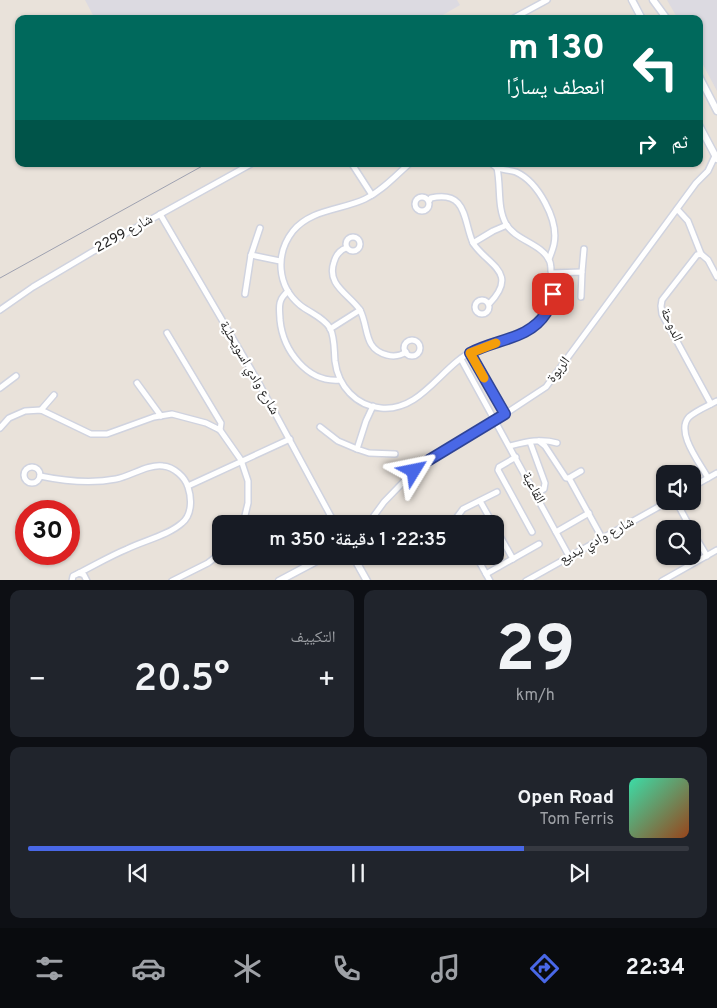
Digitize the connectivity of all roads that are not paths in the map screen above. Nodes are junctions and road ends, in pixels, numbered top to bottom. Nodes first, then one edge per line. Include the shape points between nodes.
1 (548, 0) edge
2 (632, 0) edge
3 (653, 0) edge
4 (520, 15) edge
5 (640, 15) edge
6 (663, 15) edge
7 (703, 84) edge
8 (717, 111) edge
9 (703, 133) edge
10 (716, 157) edge
11 (246, 167) edge
12 (354, 167) edge
13 (406, 167) edge
14 (497, 168) joint
15 (715, 169) dead end
16 (708, 171) junction
17 (372, 195) junction
18 (429, 201) dead end
19 (677, 209) junction
20 (160, 214) junction
21 (507, 225) junction
22 (260, 228) dead end
23 (474, 243) junction
24 (346, 248) dead end
25 (584, 249) dead end
26 (251, 255) junction
27 (703, 255) junction
28 (549, 259) junction
29 (280, 261) junction
30 (582, 272) junction
31 (552, 273) junction
32 (717, 277) edge
33 (288, 291) junction
34 (245, 294) dead end
35 (581, 297) dead end
36 (489, 304) dead end
37 (0, 310) edge
38 (360, 310) junction
39 (330, 329) junction
40 (167, 333) dead end
41 (406, 352) dead end
42 (470, 353) junction
43 (461, 359) junction
44 (16, 376) dead end
45 (340, 380) junction
46 (137, 383) dead end
47 (0, 388) edge
48 (494, 395) junction
49 (54, 396) dead end
50 (484, 399) junction
51 (714, 402) edge
52 (373, 406) junction
53 (40, 410) junction
54 (505, 414) junction
55 (161, 416) junction
56 (496, 420) junction
57 (320, 426) dead end
58 (0, 428) edge
59 (220, 430) junction
60 (290, 438) junction
61 (539, 440) junction
62 (530, 442) junction
63 (557, 443) dead end
64 (510, 446) junction
65 (357, 449) junction
66 (396, 454) dead end
67 (516, 457) junction
68 (241, 460) junction
69 (581, 471) dead end
70 (717, 473) edge
71 (40, 476) dead end
72 (569, 478) junction
73 (708, 478) junction
74 (701, 482) edge
75 (188, 486) junction
76 (497, 492) dead end
77 (536, 494) junction
78 (480, 501) junction
79 (656, 508) edge
80 (589, 513) junction
81 (245, 515) edge
82 (331, 515) edge
83 (375, 515) edge
84 (458, 515) edge
85 (488, 515) edge
86 (532, 532) dead end
87 (556, 532) junction
88 (602, 538) junction
89 (504, 543) edge
90 (539, 544) dead end
91 (701, 547) edge
92 (717, 550) edge
93 (569, 556) junction
94 (706, 556) junction
95 (513, 559) junction
96 (212, 560) edge
97 (308, 565) edge
98 (358, 565) edge
99 (481, 565) edge
100 (90, 568) junction
101 (79, 573) junction
102 (486, 574) junction
103 (86, 579) edge
104 (72, 580) edge
105 (172, 580) edge
106 (279, 580) edge
107 (367, 580) edge
108 (490, 580) edge
109 (526, 580) edge
110 (662, 580) edge

1 - 4 street
2 - 5 street
3 - 6 street
7 - 8 street
9 - 10 street
10 - 16 street, الربوة
11 - 20 street, شارع 2299
12 - 17 street
13 - 17 street
14 - 21 street
14 - 28 street via 522,176 542,198 551,215 555,235
15 - 16 street
16 - 19 street, الربوة
17 - 29 street via 305,220 289,237
18 - 23 street via 444,196 459,204
19 - 27 street via 688,221
19 - 54 street, الربوة via 555,378 535,396
20 - 37 street, شارع 2299 via 33,287
20 - 60 street, شارع وادي اسويحلية
21 - 23 street
21 - 28 street
22 - 26 street
23 - 36 street via 500,272 499,290
24 - 38 street via 336,256 332,276 339,290
25 - 30 street
26 - 29 street
26 - 34 street
27 - 32 street
27 - 51 street, الدوحة via 692,259 660,306
28 - 31 street
29 - 33 street
30 - 31 street
30 - 35 street
31 - 42 street via 553,294 536,325 521,335
33 - 39 street via 300,304 323,319
33 - 45 street via 279,306 281,328 292,352 302,366 318,377
38 - 39 street
38 - 41 street via 368,341 374,349 393,356
39 - 45 street
40 - 59 street via 221,422
42 - 43 street
42 - 48 street
43 - 50 street, القاعية
43 - 52 street via 408,404 395,408
44 - 47 street
45 - 52 street via 350,394
46 - 55 street
48 - 50 street via 487,395
48 - 54 street
49 - 53 street
50 - 56 street, القاعية
51 - 73 street via 690,417 684,429
52 - 65 street
53 - 55 street via 91,434 107,434
53 - 58 street via 25,410
54 - 56 street, الربوة
55 - 59 street via 187,417
56 - 64 street, القاعية
56 - 83 street, الربوة via 414,471
57 - 65 street via 338,441
59 - 68 street
60 - 68 street
60 - 82 street, شارع وادي اسويحلية
61 - 62 street
61 - 63 street
61 - 72 street via 565,477
62 - 64 street
62 - 77 street via 545,484 544,489
64 - 67 street, القاعية
65 - 66 street
67 - 77 street, القاعية
67 - 86 street via 498,470
68 - 75 street
68 - 81 street via 248,481
69 - 72 street
70 - 73 street
71 - 75 street via 101,482 164,466 177,471
72 - 80 street
73 - 74 street
75 - 100 street via 190,512 183,523
76 - 78 street
77 - 87 street, القاعية
78 - 84 street
78 - 85 street
79 - 88 street, شارع وادي لبديع
80 - 87 street
80 - 88 street
87 - 93 street, القاعية
88 - 93 street, شارع وادي لبديع
89 - 95 street
90 - 95 street
91 - 94 street
92 - 94 street
93 - 109 street, شارع وادي لبديع
94 - 110 street
95 - 102 street
96 - 105 street
97 - 106 street
98 - 107 street
99 - 102 street
100 - 101 street
100 - 103 street
101 - 103 street
101 - 104 street
102 - 108 street

